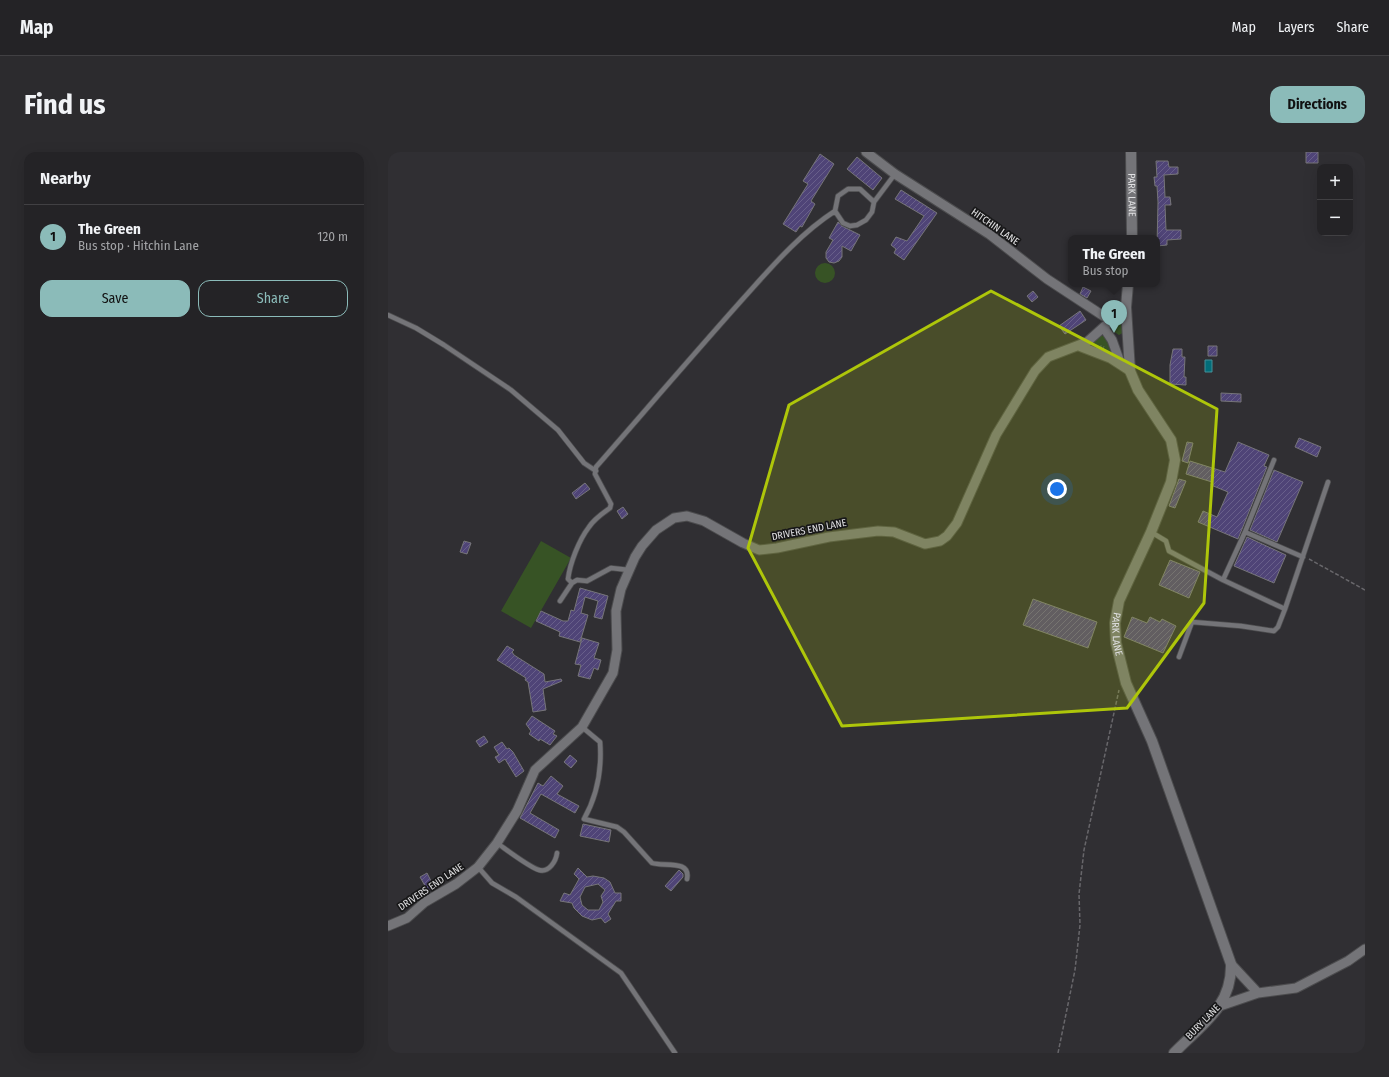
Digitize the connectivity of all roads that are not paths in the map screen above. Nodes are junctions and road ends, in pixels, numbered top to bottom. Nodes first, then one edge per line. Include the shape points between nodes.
1 (866, 152) edge
2 (1131, 152) edge
3 (895, 174) junction
4 (874, 202) junction
5 (835, 211) junction
6 (1132, 235) edge
7 (1128, 287) edge
8 (1126, 307) junction
9 (388, 315) edge
10 (1111, 321) junction
11 (1104, 328) junction
12 (1128, 338) junction
13 (1112, 340) junction
14 (1079, 346) junction
15 (1121, 365) junction
16 (1130, 371) junction
17 (1274, 460) dead end
18 (596, 471) junction
19 (1328, 482) dead end
20 (1150, 532) junction
21 (1245, 532) junction
22 (1303, 557) junction
23 (629, 570) junction
24 (1223, 580) junction
25 (572, 583) junction
26 (560, 601) dead end
27 (1285, 609) junction
28 (1179, 657) dead end
29 (582, 727) junction
30 (497, 843) junction
31 (557, 853) dead end
32 (478, 867) junction
33 (687, 879) dead end
34 (388, 926) edge
35 (1365, 949) edge
36 (1231, 964) junction
37 (1258, 993) junction
38 (1220, 1006) junction
39 (675, 1053) edge
40 (1174, 1053) edge

1 - 3 street, HITCHIN LANE
2 - 6 street, PARK LANE
3 - 4 lane
3 - 10 street, HITCHIN LANE via 989,234 1047,279
4 - 5 lane via 860,190 848,189 838,196
4 - 5 lane via 872,212 866,220 857,225 843,223
5 - 18 lane via 805,233 770,269 675,374 596,467
7 - 8 street, PARK LANE
8 - 10 street, DRIVERS END LANE
8 - 12 street, PARK LANE
9 - 18 lane via 444,345 511,390 558,430 584,463
10 - 11 street, DRIVERS END LANE
11 - 13 street
11 - 14 street, DRIVERS END LANE
12 - 13 street
12 - 16 street, PARK LANE
13 - 15 street
14 - 15 street via 1100,353
14 - 23 street, DRIVERS END LANE via 1048,357 1035,370 996,435 957,523 940,542 925,544 894,532 878,531 759,550 704,521 681,516 662,525 649,537
15 - 16 street
16 - 20 street, PARK LANE via 1138,390 1160,421 1174,449 1171,482
17 - 21 lane
18 - 25 lane via 598,481 611,504 585,533 569,571 568,579
19 - 22 lane
20 - 24 lane via 1166,541 1169,550
20 - 36 street, PARK LANE via 1123,590 1116,613 1116,642 1126,684 1152,741
21 - 22 lane
21 - 24 lane
22 - 27 lane
23 - 25 lane via 611,568 587,582 577,580
23 - 29 street, DRIVERS END LANE via 618,598 613,673
24 - 27 lane
25 - 26 lane
27 - 28 lane via 1274,631 1192,622
29 - 30 street, DRIVERS END LANE via 535,770 517,811
29 - 33 lane via 600,742 601,754 595,796 584,819 617,827 636,844 652,864 679,865 685,870
30 - 31 lane via 538,870 547,869
30 - 32 street, DRIVERS END LANE
32 - 34 street, DRIVERS END LANE via 456,884 425,902 407,918
32 - 39 lane via 492,883 516,897 621,973
35 - 37 street via 1348,961 1296,988
36 - 37 street
36 - 38 street, BURY LANE via 1230,985
37 - 38 street
38 - 40 street, BURY LANE

